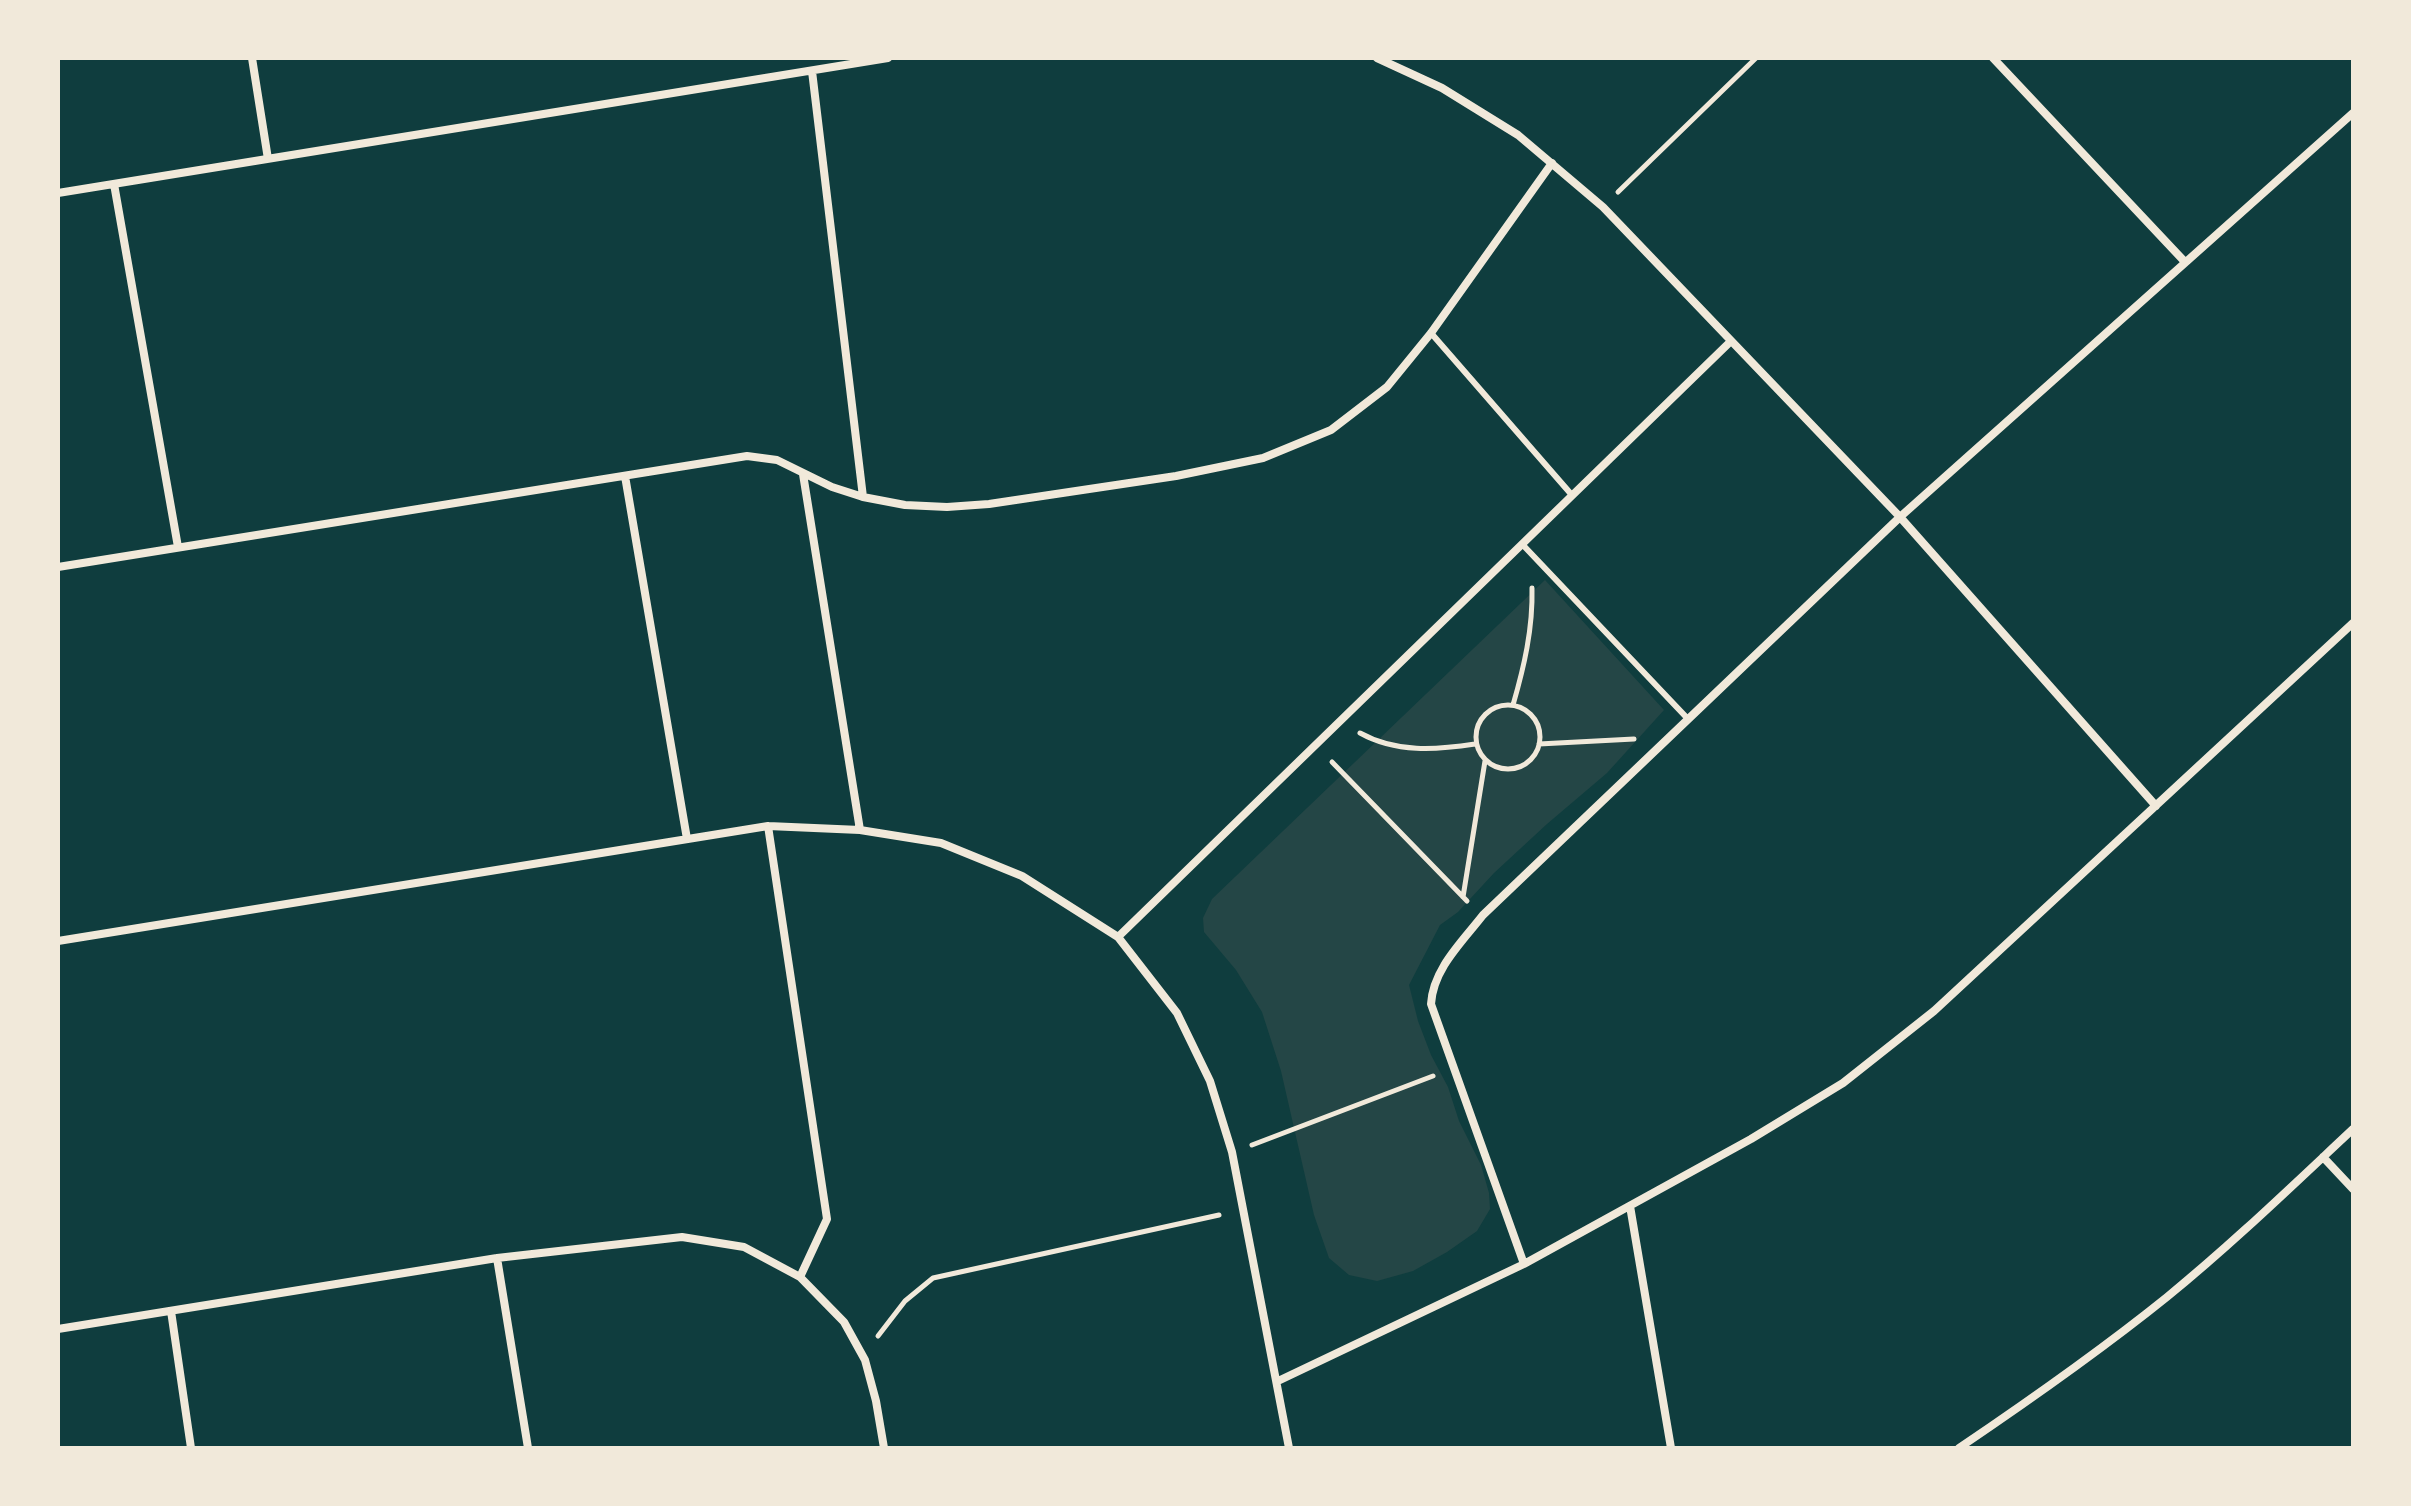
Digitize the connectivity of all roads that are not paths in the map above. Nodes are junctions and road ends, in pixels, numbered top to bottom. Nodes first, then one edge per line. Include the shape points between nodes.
1 (252, 58) edge
2 (888, 58) edge
3 (1377, 58) edge
4 (1993, 58) edge
5 (812, 71) junction
6 (2353, 113) edge
7 (268, 159) junction
8 (1552, 163) junction
9 (114, 184) junction
10 (58, 193) edge
11 (2185, 262) junction
12 (1431, 333) junction
13 (1730, 342) junction
14 (803, 474) junction
15 (625, 476) junction
16 (1571, 494) junction
17 (863, 497) junction
18 (1900, 517) junction
19 (1522, 544) junction
20 (178, 547) junction
21 (58, 567) edge
22 (2353, 623) edge
23 (1688, 719) junction
24 (2156, 806) junction
25 (768, 826) junction
26 (860, 830) junction
27 (687, 839) junction
28 (1118, 937) junction
29 (58, 941) edge
30 (2353, 1129) edge
31 (2323, 1157) junction
32 (2353, 1189) edge
33 (1630, 1206) junction
34 (497, 1258) junction
35 (1524, 1264) junction
36 (800, 1277) junction
37 (171, 1311) junction
38 (58, 1329) edge
39 (1278, 1381) junction
40 (191, 1448) edge
41 (528, 1448) edge
42 (884, 1448) edge
43 (1289, 1448) edge
44 (1671, 1448) edge
45 (1959, 1448) edge

1 - 7 street
2 - 5 street
3 - 8 street via 1442,88
4 - 11 street
5 - 7 street
5 - 17 street
6 - 11 street
7 - 9 street
8 - 12 street
8 - 13 street via 1603,207
9 - 10 street
9 - 20 street
11 - 18 street
12 - 16 lane
12 - 17 street via 1387,387 1331,430 1263,458 989,504 905,505
13 - 16 street
13 - 18 street
14 - 15 street via 777,460 747,456
14 - 17 street
14 - 26 street
15 - 20 street
15 - 27 street
16 - 19 street
18 - 23 street
18 - 24 street
19 - 23 lane
19 - 28 street
20 - 21 street
22 - 24 street
23 - 35 street via 1483,915 1432,988 1431,1004
24 - 33 street via 1934,1011 1843,1083
25 - 26 street
25 - 27 street
25 - 36 street via 827,1219
26 - 28 street via 941,843 1022,876
27 - 29 street
28 - 39 street via 1177,1013 1210,1081 1232,1152
30 - 31 street
31 - 32 street
31 - 45 street via 2167,1297
33 - 35 street
33 - 44 street
34 - 36 street via 682,1237 744,1247
34 - 37 street
34 - 41 street
35 - 39 street
36 - 42 street via 844,1322 865,1360
37 - 38 street
37 - 40 street
39 - 43 street

